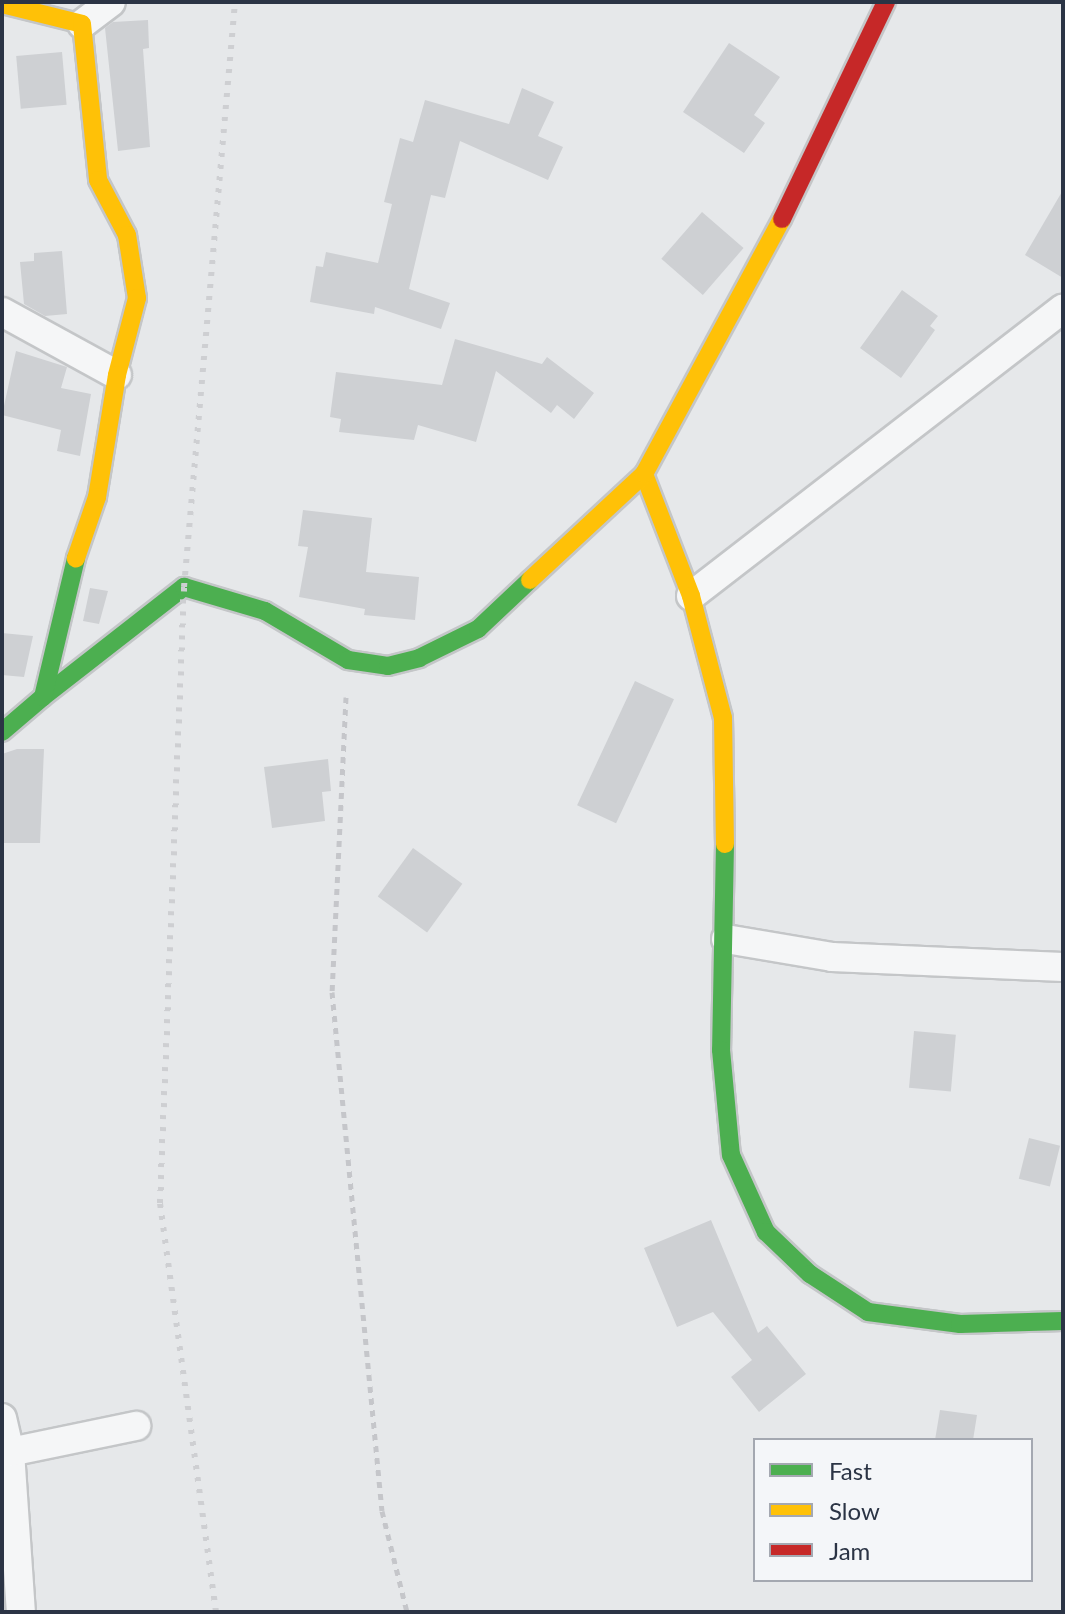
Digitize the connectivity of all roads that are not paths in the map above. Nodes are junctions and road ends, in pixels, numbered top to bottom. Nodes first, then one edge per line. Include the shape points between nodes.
1 (111, 2) edge
2 (886, 2) edge
3 (2, 4) edge
4 (82, 24) junction
5 (1063, 309) edge
6 (2, 312) edge
7 (117, 375) junction
8 (644, 474) junction
9 (691, 596) junction
10 (43, 697) junction
11 (2, 732) edge
12 (726, 939) junction
13 (1063, 967) edge
14 (1063, 1321) edge
15 (2, 1418) edge
16 (136, 1426) dead end
17 (10, 1452) junction
18 (21, 1612) edge

1 - 4 street
2 - 8 street via 758,269
3 - 4 street
4 - 7 street via 98,180 127,235 137,298
5 - 9 street
6 - 7 street
7 - 10 street via 97,497 68,582
8 - 9 street
8 - 10 street via 478,629 398,663 348,660 265,611 184,587
9 - 12 street via 723,718
10 - 11 street
12 - 13 street via 832,957
12 - 14 street via 721,1050 731,1155 766,1232 810,1274 868,1312 960,1324
15 - 17 street
16 - 17 street
17 - 18 street

